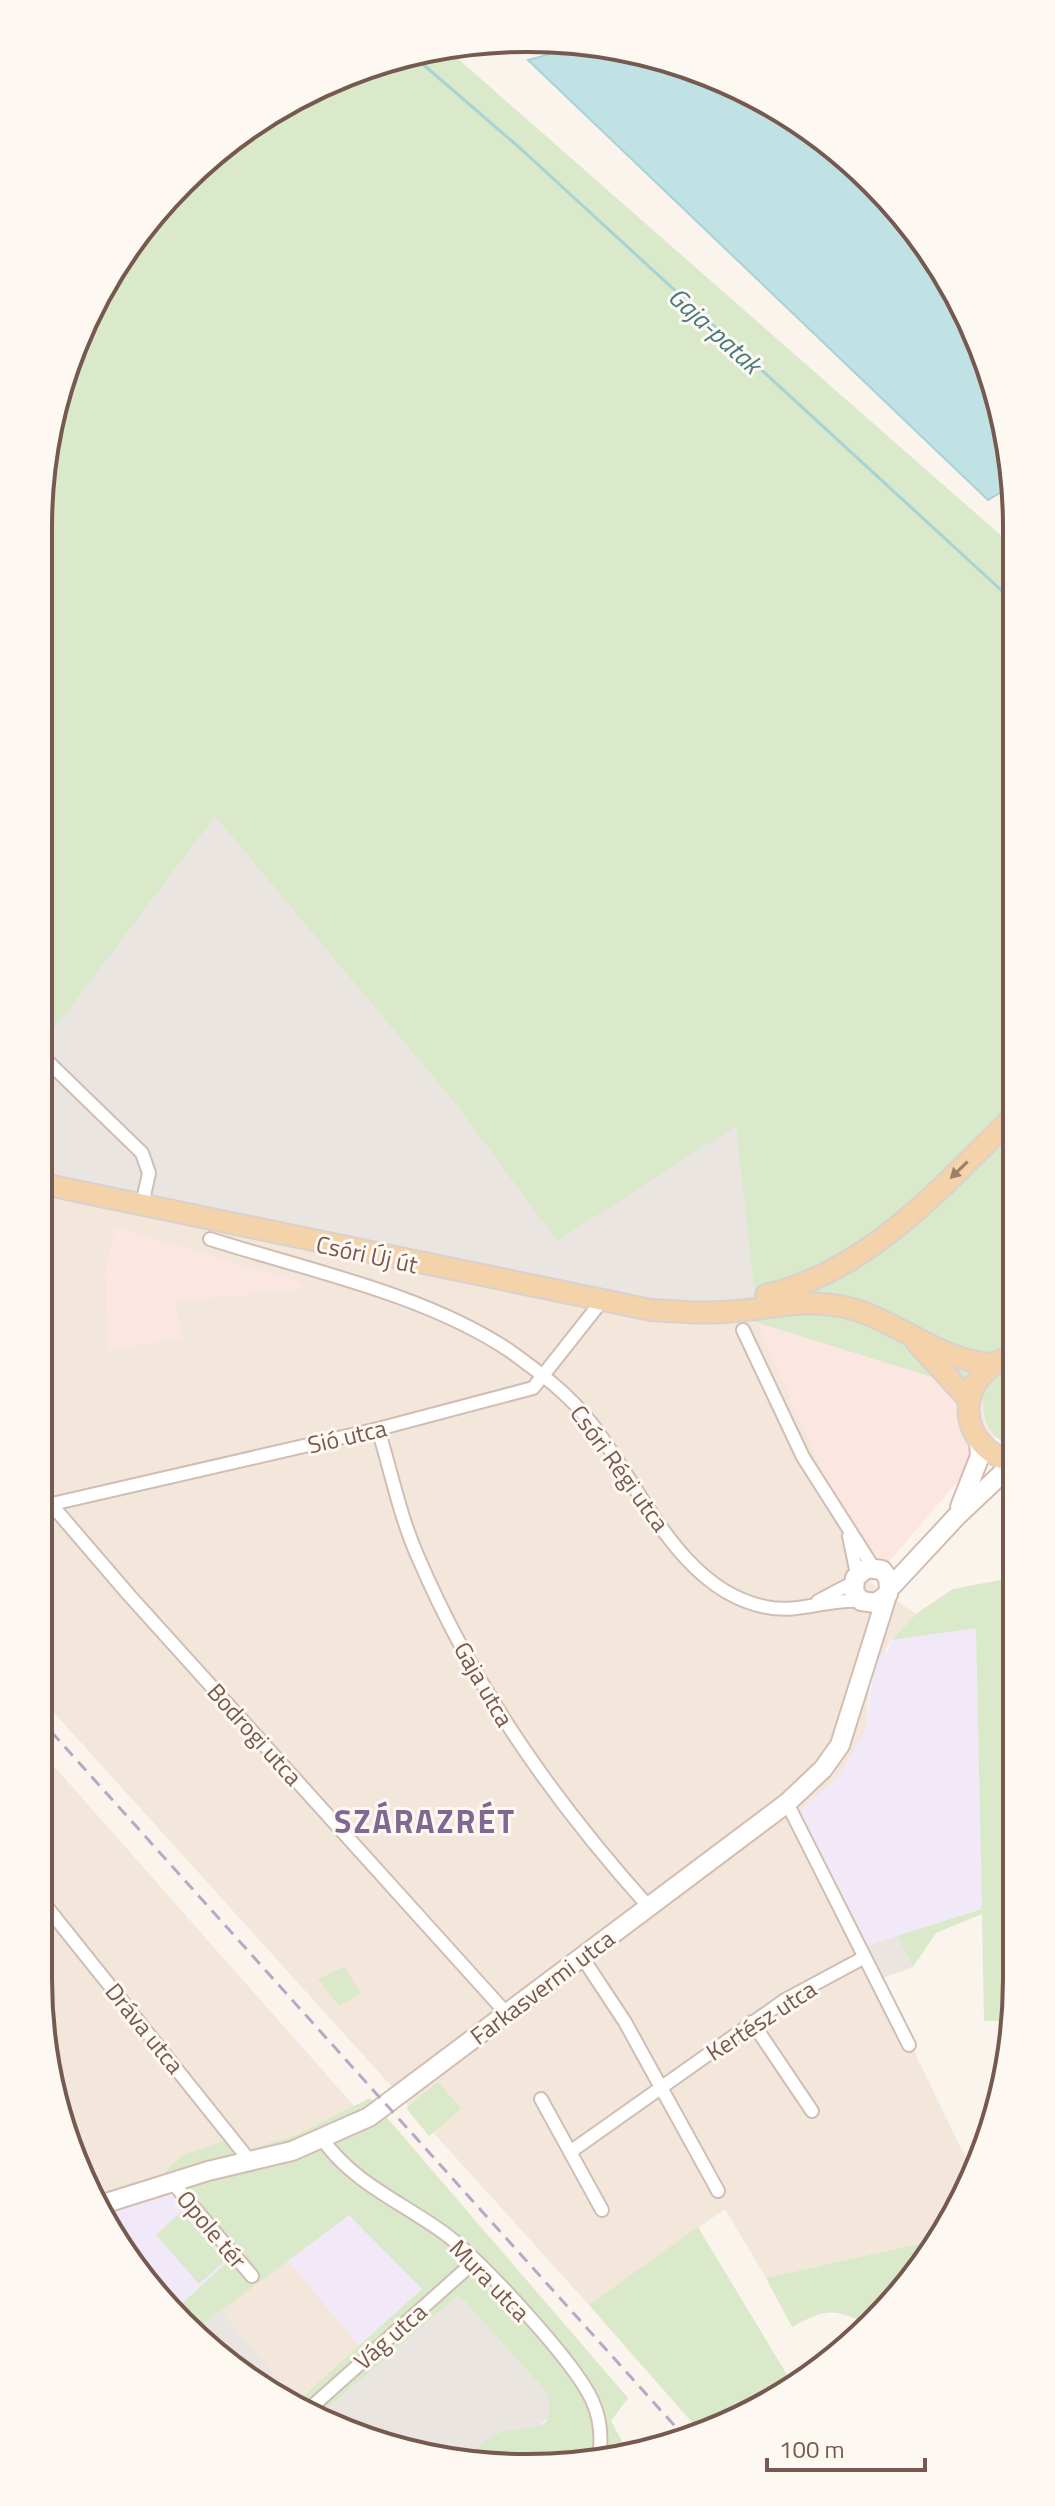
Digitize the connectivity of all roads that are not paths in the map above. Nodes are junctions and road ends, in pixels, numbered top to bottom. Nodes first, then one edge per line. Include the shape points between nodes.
1 (52, 1066) edge
2 (1003, 1127) edge
3 (52, 1186) edge
4 (142, 1205) junction
5 (210, 1239) dead end
6 (601, 1302) junction
7 (698, 1313) junction
8 (743, 1330) dead end
9 (908, 1333) junction
10 (1003, 1354) edge
11 (1003, 1357) edge
12 (544, 1377) junction
13 (969, 1400) junction
14 (378, 1429) junction
15 (979, 1442) junction
16 (1003, 1459) edge
17 (1003, 1473) edge
18 (52, 1504) joint
19 (957, 1516) junction
20 (920, 1556) junction
21 (866, 1573) junction
22 (888, 1591) junction
23 (863, 1602) junction
24 (801, 1608) junction
25 (873, 1639) junction
26 (787, 1803) junction
27 (648, 1906) junction
28 (52, 1914) edge
29 (582, 1957) junction
30 (863, 1958) junction
31 (507, 2014) junction
32 (752, 2022) junction
33 (909, 2045) dead end
34 (662, 2087) junction
35 (541, 2099) dead end
36 (812, 2111) dead end
37 (323, 2140) junction
38 (570, 2152) junction
39 (250, 2161) junction
40 (172, 2182) junction
41 (718, 2191) dead end
42 (108, 2202) edge
43 (602, 2210) dead end
44 (475, 2261) junction
45 (252, 2276) dead end
46 (315, 2404) edge
47 (599, 2448) edge

1 - 4 street via 142,1153 149,1173
2 -> 7 main road via 899,1227 850,1261 800,1285
3 - 4 main road, Csóri Új út
4 - 6 main road, Csóri Új út
5 - 12 street, Csóri Régi utca via 435,1312 491,1340
6 - 7 main road, Csóri Új út
6 - 12 street, Sió utca
7 - 9 main road via 809,1302 860,1310
8 - 21 street via 792,1436 847,1529
9 - 10 main road via 962,1358
9 - 13 main road
11 - 13 main road via 977,1380
12 - 14 street, Sió utca via 533,1388
12 - 24 street, Csóri Régi utca via 590,1421 671,1538 702,1573 757,1605
13 - 15 main road
14 - 18 street, Sió utca
14 - 27 street, Gaja utca via 418,1558 474,1676 584,1833
15 - 16 main road
15 - 19 street via 980,1456
17 - 19 street
18 - 31 street, Bodrogi utca
19 - 20 street
20 - 21 street
20 - 22 street
21 - 22 street via 888,1578
21 - 23 street via 854,1592
21 - 24 street, Csóri Régi utca
22 - 23 street via 881,1601
22 - 25 street, Farkasvermi utca
23 - 24 street, Csóri Régi utca
23 - 25 street, Farkasvermi utca via 873,1622
25 - 26 street, Farkasvermi utca via 840,1745
26 - 27 street, Farkasvermi utca
26 - 30 street
27 - 29 street, Farkasvermi utca
28 - 39 street, Dráva utca
29 - 31 street, Farkasvermi utca
29 - 34 street
30 - 32 street, Kertész utca
30 - 33 street
31 - 37 street, Farkasvermi utca via 369,2117
32 - 34 street, Kertész utca
32 - 36 street
34 - 38 street, Kertész utca
34 - 41 street
35 - 38 street
37 - 39 street, Farkasvermi utca
37 - 44 street, Mura utca via 369,2185 445,2234
38 - 43 street
39 - 40 street, Farkasvermi utca
40 - 42 street, Farkasvermi utca
40 - 45 street, Opole tér
44 - 46 street, Vág utca
44 - 47 street, Mura utca via 584,2385 599,2419

